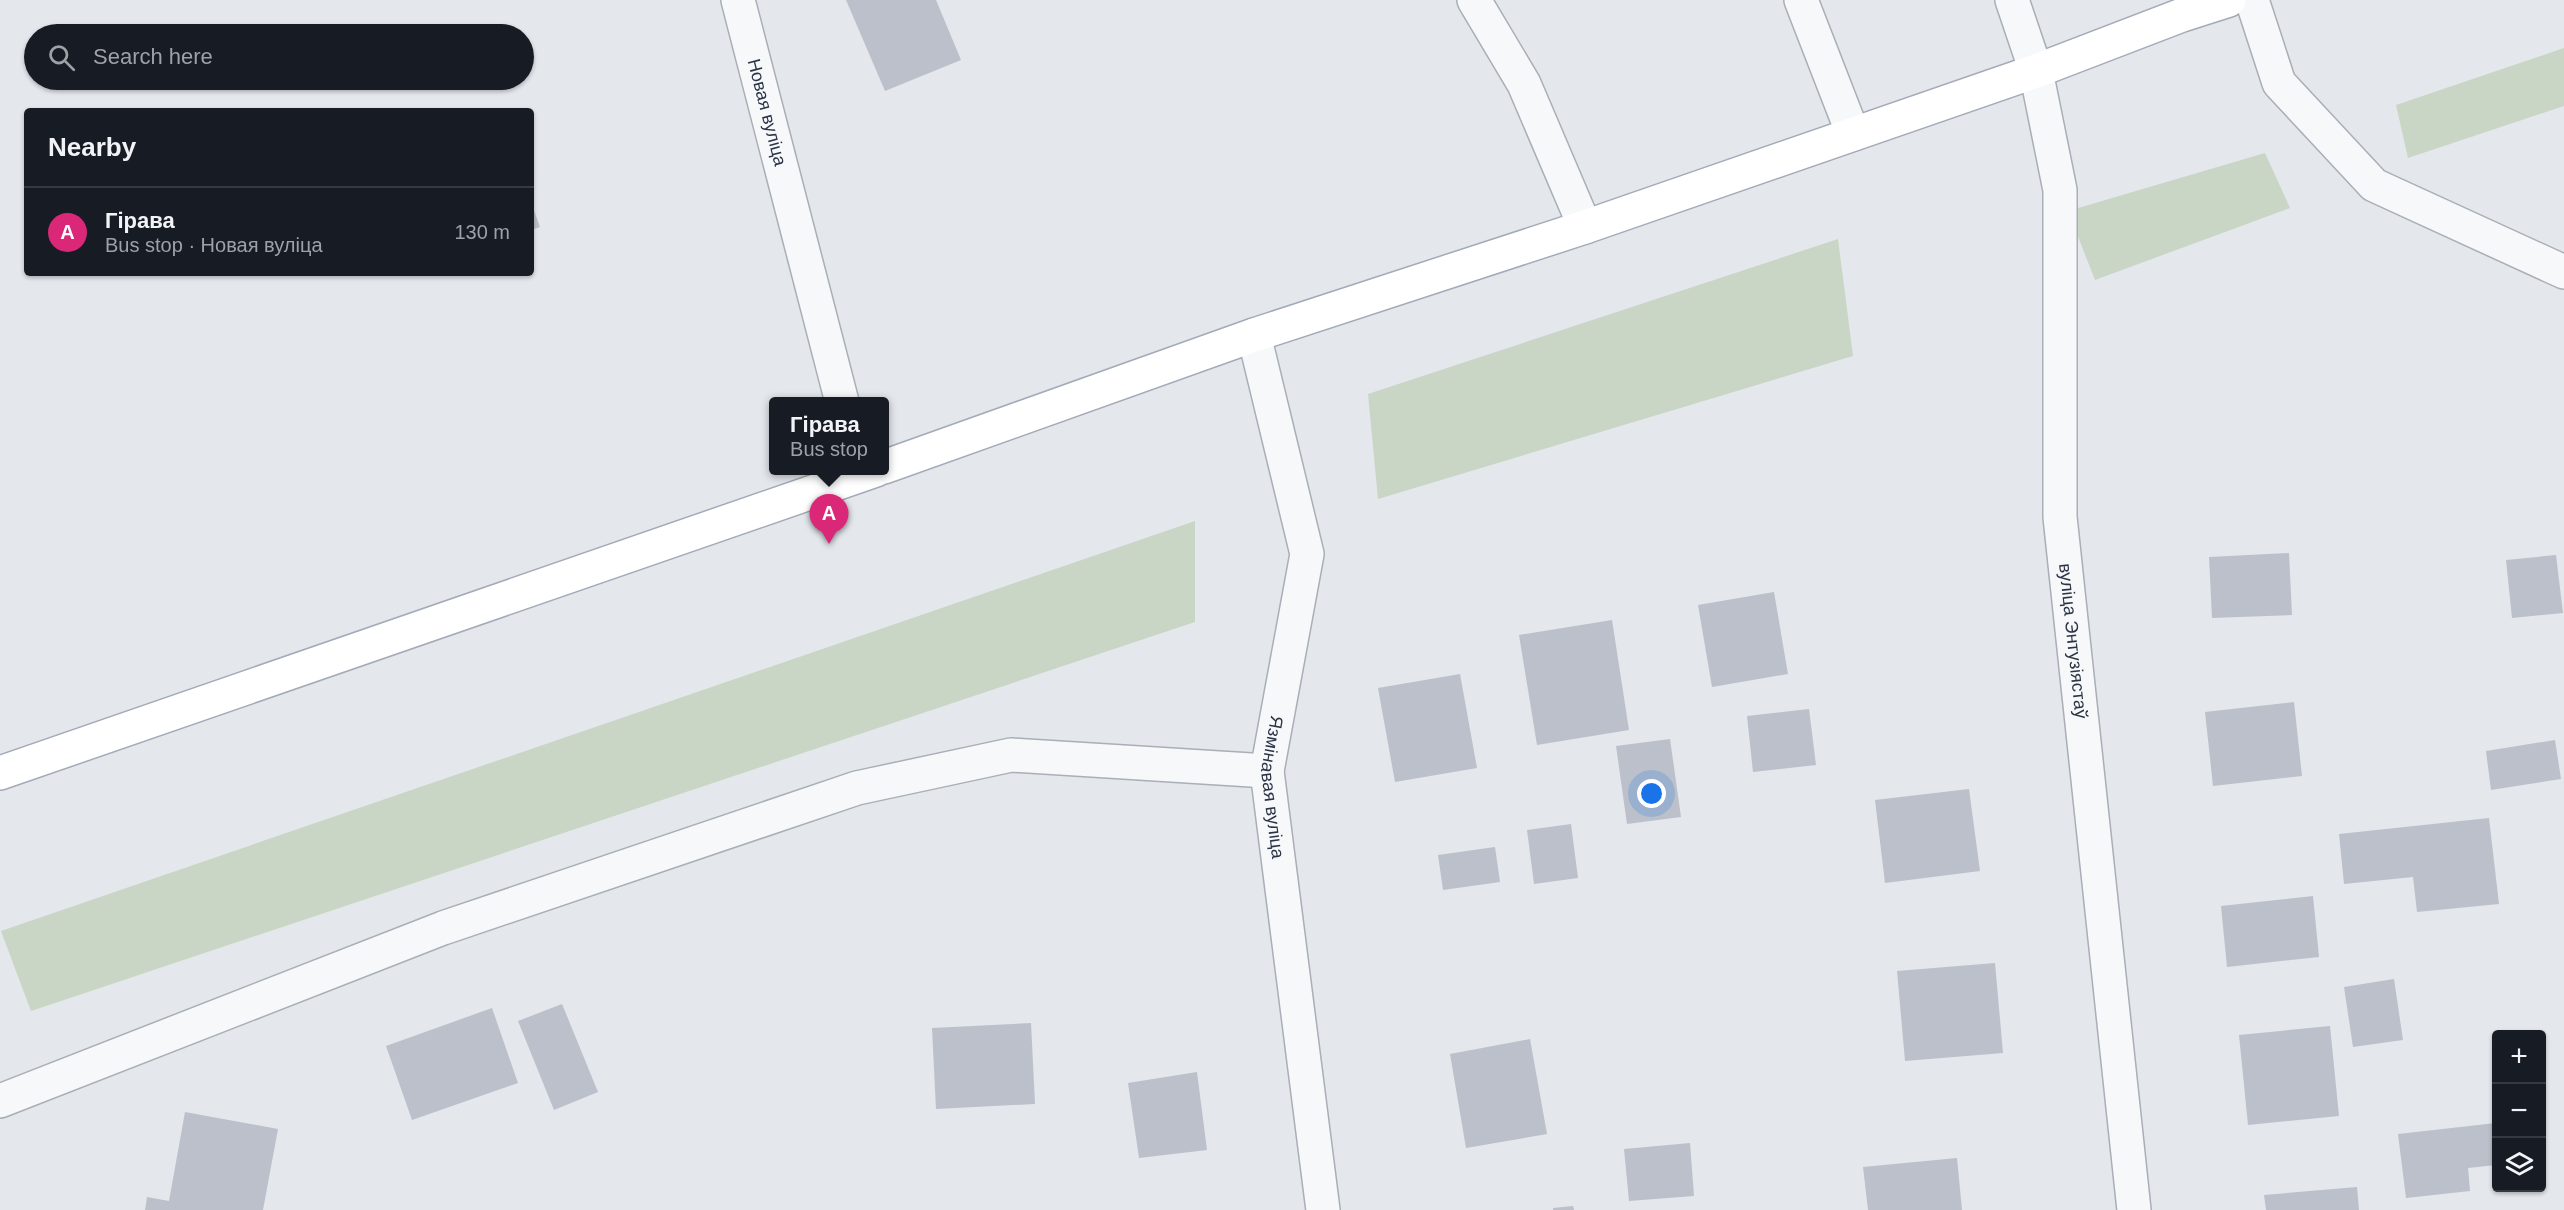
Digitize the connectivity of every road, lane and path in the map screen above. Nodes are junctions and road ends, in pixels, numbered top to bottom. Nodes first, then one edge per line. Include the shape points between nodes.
1 (738, 0) edge
2 (1474, 0) edge
3 (1801, 0) edge
4 (2012, 0) edge
5 (2229, 0) edge
6 (2252, 0) edge
7 (2180, 8) edge
8 (2036, 71) junction
9 (1853, 134) junction
10 (1585, 227) junction
11 (2564, 272) edge
12 (1254, 335) junction
13 (841, 397) edge
14 (889, 465) edge
15 (859, 475) edge
16 (1267, 771) junction
17 (0, 773) edge
18 (0, 1101) edge
19 (1323, 1210) edge
20 (2134, 1210) edge

1 - 13 street, Новая вуліца
2 - 10 street via 1524,84
3 - 9 street
4 - 8 street, вуліца Энтузіястаў
5 - 7 main road
6 - 11 street via 2279,83 2374,185
7 - 8 main road
8 - 9 main road
8 - 20 street, вуліца Энтузіястаў via 2060,190 2060,517
9 - 10 main road
10 - 12 main road
12 - 14 main road
12 - 16 street, Язмінавая вуліца via 1307,554
15 - 17 main road
16 - 18 street via 1011,755 857,788 443,928
16 - 19 street, Язмінавая вуліца

